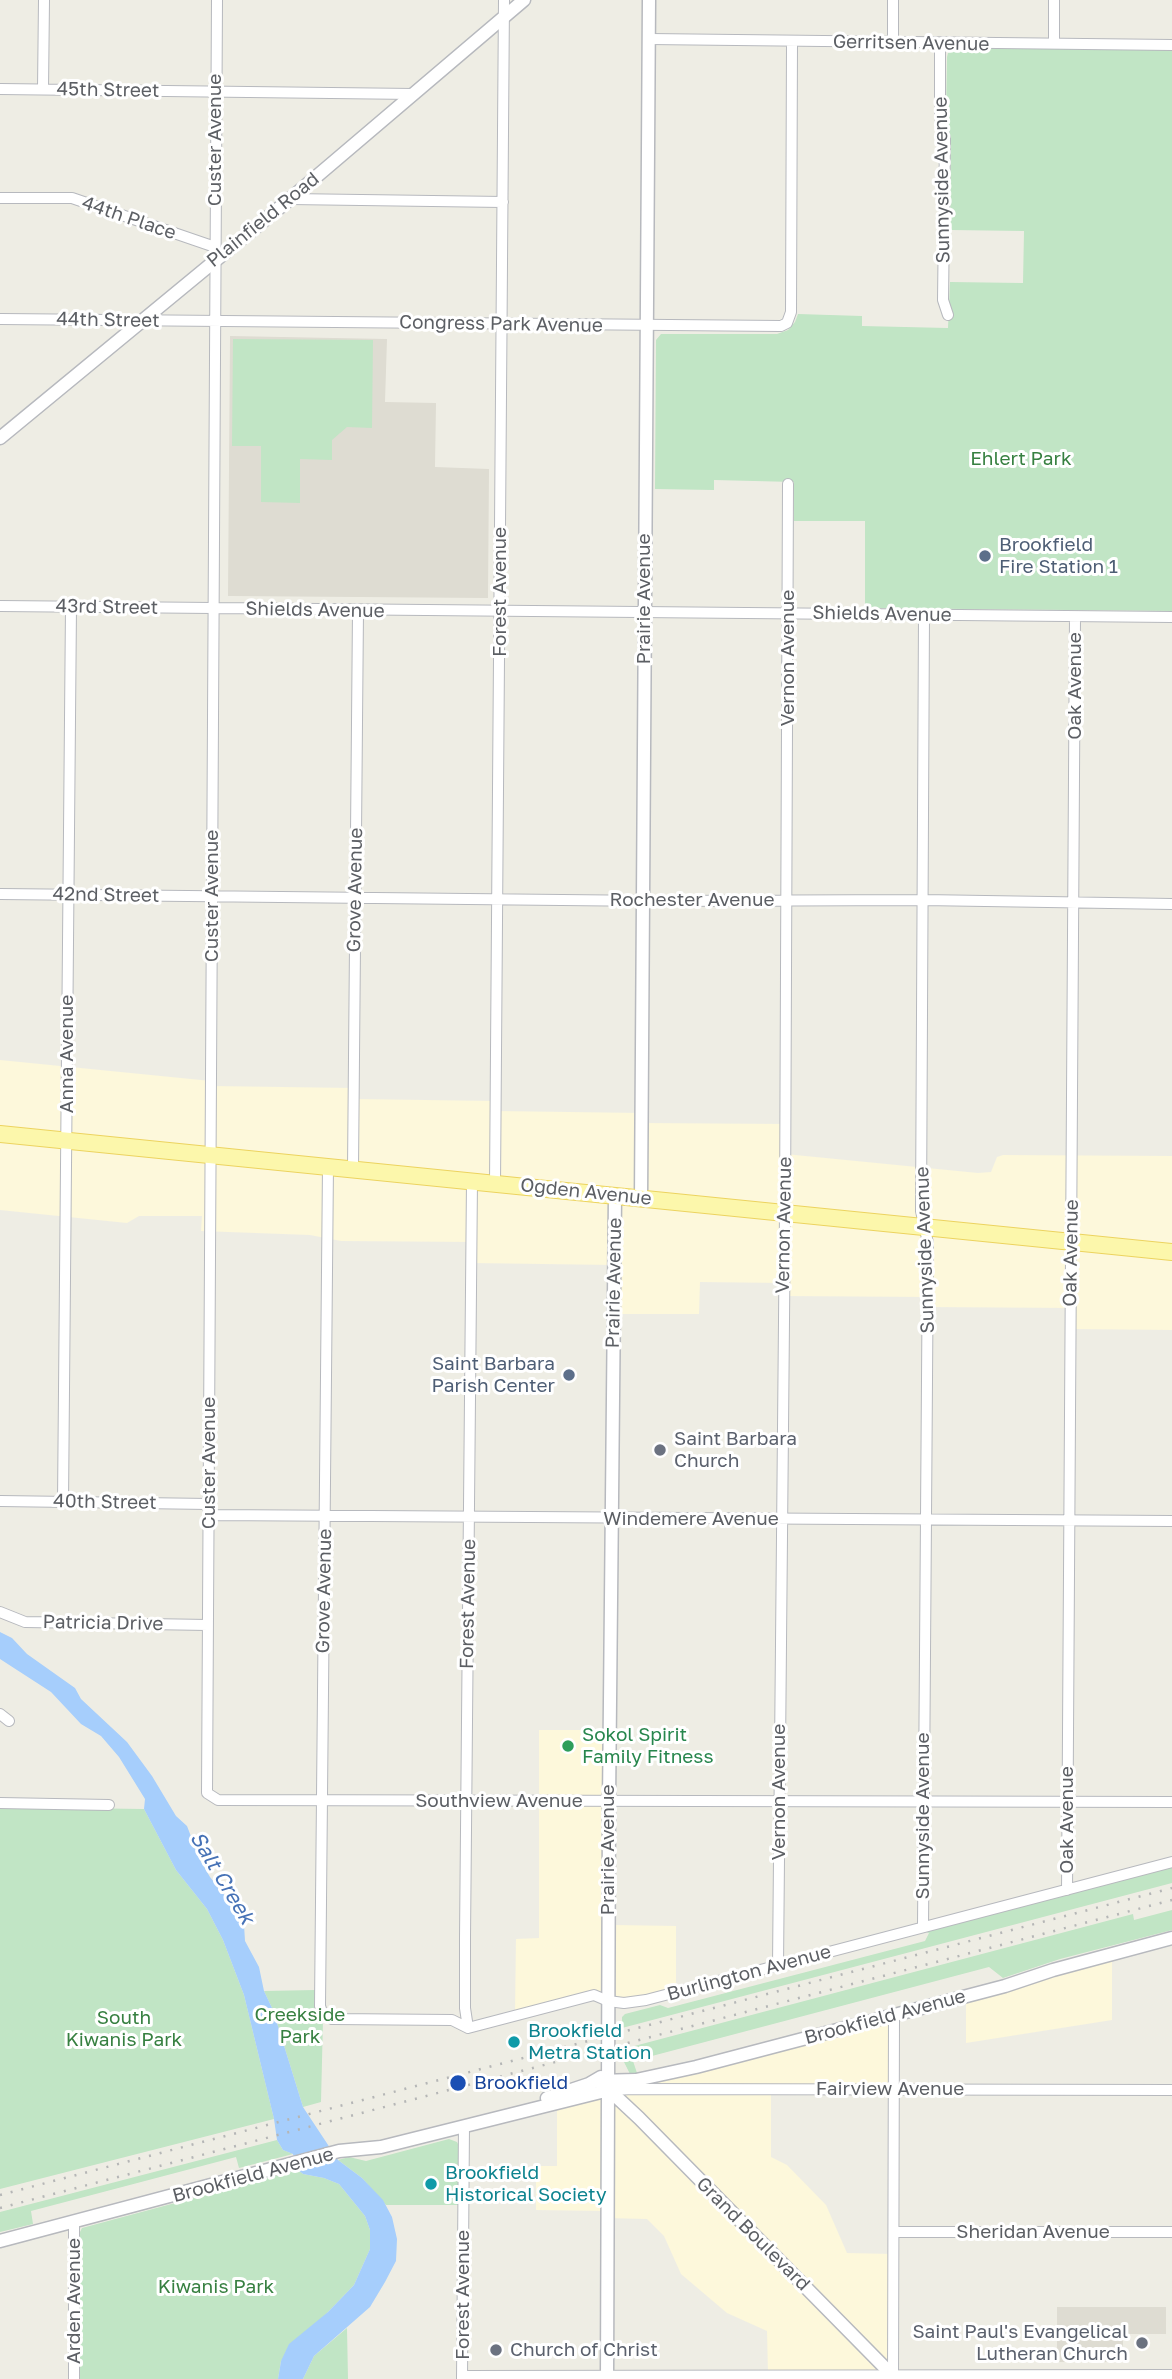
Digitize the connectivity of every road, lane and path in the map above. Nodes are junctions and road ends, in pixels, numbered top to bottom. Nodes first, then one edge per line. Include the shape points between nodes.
1 (44, 0) edge
2 (217, 0) edge
3 (504, 0) edge
4 (524, 0) edge
5 (649, 0) edge
6 (893, 0) edge
7 (1054, 0) edge
8 (504, 16) junction
9 (649, 39) junction
10 (792, 42) junction
11 (893, 43) junction
12 (940, 43) junction
13 (1054, 43) junction
14 (1172, 45) edge
15 (0, 89) edge
16 (43, 89) junction
17 (215, 90) junction
18 (414, 94) junction
19 (0, 198) edge
20 (290, 199) junction
21 (503, 202) junction
22 (215, 253) junction
23 (948, 315) dead end
24 (0, 319) edge
25 (142, 320) junction
26 (215, 322) junction
27 (502, 324) junction
28 (646, 325) junction
29 (0, 438) edge
30 (788, 484) dead end
31 (0, 606) edge
32 (71, 607) junction
33 (214, 608) junction
34 (358, 611) junction
35 (500, 611) junction
36 (644, 612) junction
37 (788, 613) junction
38 (924, 615) junction
39 (1075, 617) junction
40 (1172, 617) edge
41 (0, 894) edge
42 (68, 894) junction
43 (211, 897) junction
44 (355, 898) junction
45 (498, 899) junction
46 (785, 900) junction
47 (923, 900) junction
48 (643, 901) junction
49 (1074, 902) junction
50 (1172, 904) edge
51 (0, 1134) edge
52 (67, 1141) junction
53 (211, 1156) junction
54 (328, 1166) junction
55 (353, 1168) junction
56 (472, 1181) junction
57 (495, 1183) junction
58 (615, 1196) junction
59 (641, 1198) junction
60 (785, 1213) junction
61 (925, 1227) junction
62 (1071, 1242) junction
63 (1172, 1252) edge
64 (0, 1501) edge
65 (63, 1502) junction
66 (209, 1504) junction
67 (209, 1515) junction
68 (324, 1517) junction
69 (469, 1518) junction
70 (611, 1519) junction
71 (781, 1519) junction
72 (925, 1520) junction
73 (1069, 1521) junction
74 (1172, 1521) edge
75 (0, 1612) edge
76 (208, 1625) junction
77 (207, 1793) joint
78 (322, 1801) junction
79 (609, 1801) junction
80 (466, 1802) junction
81 (779, 1802) junction
82 (923, 1802) junction
83 (1067, 1802) junction
84 (1172, 1802) edge
85 (0, 1803) edge
86 (109, 1805) dead end
87 (1172, 1861) edge
88 (1067, 1889) junction
89 (923, 1927) junction
90 (1172, 1938) edge
91 (778, 1966) junction
92 (608, 2001) junction
93 (323, 2015) joint
94 (894, 2015) junction
95 (468, 2028) junction
96 (606, 2080) junction
97 (894, 2088) junction
98 (1172, 2090) edge
99 (464, 2126) junction
100 (74, 2222) junction
101 (894, 2232) junction
102 (1172, 2232) edge
103 (0, 2241) edge
104 (1172, 2375) edge
105 (462, 2377) edge
106 (607, 2378) edge
107 (749, 2378) edge
108 (894, 2378) edge
109 (74, 2379) edge

1 - 16 street
2 - 17 street, Custer Avenue
3 - 8 street, Forest Avenue
4 - 8 street, Plainfield Road
5 - 9 street, Prairie Avenue
6 - 11 street
7 - 13 street
8 - 18 street, Plainfield Road
8 - 21 street, Forest Avenue
9 - 10 street, Gerritsen Avenue
9 - 28 street, Prairie Avenue
10 - 11 street, Gerritsen Avenue
10 - 28 street, Congress Park Avenue via 791,312 787,323 774,327
11 - 12 street, Gerritsen Avenue
12 - 13 street, Gerritsen Avenue
12 - 23 street, Sunnyside Avenue via 943,300
13 - 14 street, Gerritsen Avenue
15 - 16 street, 45th Street
16 - 17 street, 45th Street
17 - 18 street
17 - 22 street, Custer Avenue
18 - 20 street, Plainfield Road
19 - 22 street, 44th Place via 72,198
20 - 21 street
20 - 22 street, Plainfield Road
21 - 27 street, Forest Avenue
22 - 25 street, Plainfield Road
22 - 26 street, Custer Avenue
24 - 25 street, 44th Street
25 - 26 street, 44th Street
25 - 29 street, Plainfield Road
26 - 27 street, Congress Park Avenue
26 - 33 street, Custer Avenue
27 - 28 street, Congress Park Avenue
27 - 35 street, Forest Avenue
28 - 36 street, Prairie Avenue
30 - 37 street, Vernon Avenue
31 - 32 street, 43rd Street
32 - 33 street, 43rd Street
32 - 42 street, Anna Avenue
33 - 34 street, Shields Avenue
33 - 43 street, Custer Avenue
34 - 35 street, Shields Avenue
34 - 44 street, Grove Avenue
35 - 36 street, Shields Avenue
35 - 45 street, Forest Avenue
36 - 37 street, Shields Avenue
36 - 48 street, Prairie Avenue
37 - 38 street, Shields Avenue
37 - 46 street, Vernon Avenue
38 - 39 street, Shields Avenue
38 - 47 street, Sunnyside Avenue
39 - 40 street, Shields Avenue
39 - 49 street, Oak Avenue
41 - 42 street, 42nd Street
42 - 43 street, 42nd Street
42 - 52 street, Anna Avenue
43 - 44 street, Rochester Avenue
43 - 53 street, Custer Avenue
44 - 45 street, Rochester Avenue
44 - 55 street, Grove Avenue
45 - 48 street, Rochester Avenue
45 - 57 street, Forest Avenue
46 - 47 street, Rochester Avenue
46 - 48 street, Rochester Avenue
46 - 60 street, Vernon Avenue
47 - 49 street, Rochester Avenue
47 - 61 street, Sunnyside Avenue via 921,1211
48 - 59 street, Prairie Avenue
49 - 50 street, Rochester Avenue
49 - 62 street, Oak Avenue
51 - 52 main road, Ogden Avenue
52 - 53 main road, Ogden Avenue
52 - 65 street, Anna Avenue
53 - 54 main road, Ogden Avenue
53 - 66 street, Custer Avenue
54 - 55 main road, Ogden Avenue
54 - 68 street, Grove Avenue
55 - 56 main road, Ogden Avenue
56 - 57 main road, Ogden Avenue
56 - 69 street, Forest Avenue
57 - 58 main road, Ogden Avenue
58 - 59 main road, Ogden Avenue
58 - 70 street, Prairie Avenue
59 - 60 main road, Ogden Avenue
60 - 61 main road, Ogden Avenue
60 - 71 street, Vernon Avenue
61 - 62 main road, Ogden Avenue
61 - 72 street, Sunnyside Avenue
62 - 63 main road, Ogden Avenue
62 - 73 street, Oak Avenue
64 - 65 street, 40th Street
65 - 66 street, 40th Street
66 - 67 street, Custer Avenue
67 - 68 street, Windemere Avenue
67 - 76 street, Custer Avenue
68 - 69 street, Windemere Avenue
68 - 78 street, Grove Avenue
69 - 70 street, Windemere Avenue
69 - 80 street, Forest Avenue
70 - 71 street, Windemere Avenue
70 - 79 street, Prairie Avenue
71 - 72 street, Windemere Avenue
71 - 81 street, Vernon Avenue
72 - 73 street, Windemere Avenue
72 - 82 street, Sunnyside Avenue
73 - 74 street, Windemere Avenue
73 - 83 street, Oak Avenue
75 - 76 street, Patricia Drive via 25,1622
76 - 77 street, Custer Avenue
77 - 78 street, Southview Avenue via 218,1800
78 - 80 street, Southview Avenue
78 - 93 street, Grove Avenue
79 - 80 street, Southview Avenue
79 - 81 street, Southview Avenue
79 - 92 street, Prairie Avenue
80 - 95 street, Forest Avenue
81 - 82 street, Southview Avenue
81 - 91 street, Vernon Avenue
82 - 83 street, Southview Avenue
82 - 89 street, Sunnyside Avenue
83 - 84 street, Southview Avenue
83 - 88 street, Oak Avenue
85 - 86 street
87 - 88 street, Burlington Avenue
88 - 89 street, Burlington Avenue
89 - 91 street, Burlington Avenue
90 - 94 street, Brookfield Avenue
91 - 92 street, Burlington Avenue via 646,2000
92 - 95 street, Burlington Avenue via 594,1995
92 - 96 street, Prairie Avenue
93 - 95 street, Burlington Avenue via 332,2019 452,2020
94 - 96 street, Brookfield Avenue via 696,2067 631,2081
94 - 97 street
96 - 97 street, Fairview Avenue
96 - 99 street, Brookfield Avenue
96 - 106 street, Prairie Avenue
96 - 108 street, Grand Boulevard
97 - 98 street, Fairview Avenue
97 - 101 street
99 - 100 street, Brookfield Avenue via 381,2147 339,2151
99 - 105 street, Forest Avenue
100 - 103 street, Brookfield Avenue
100 - 109 street, Arden Avenue
101 - 102 street, Sheridan Avenue
101 - 108 street
104 - 108 street
105 - 106 street
106 - 107 street
107 - 108 street

